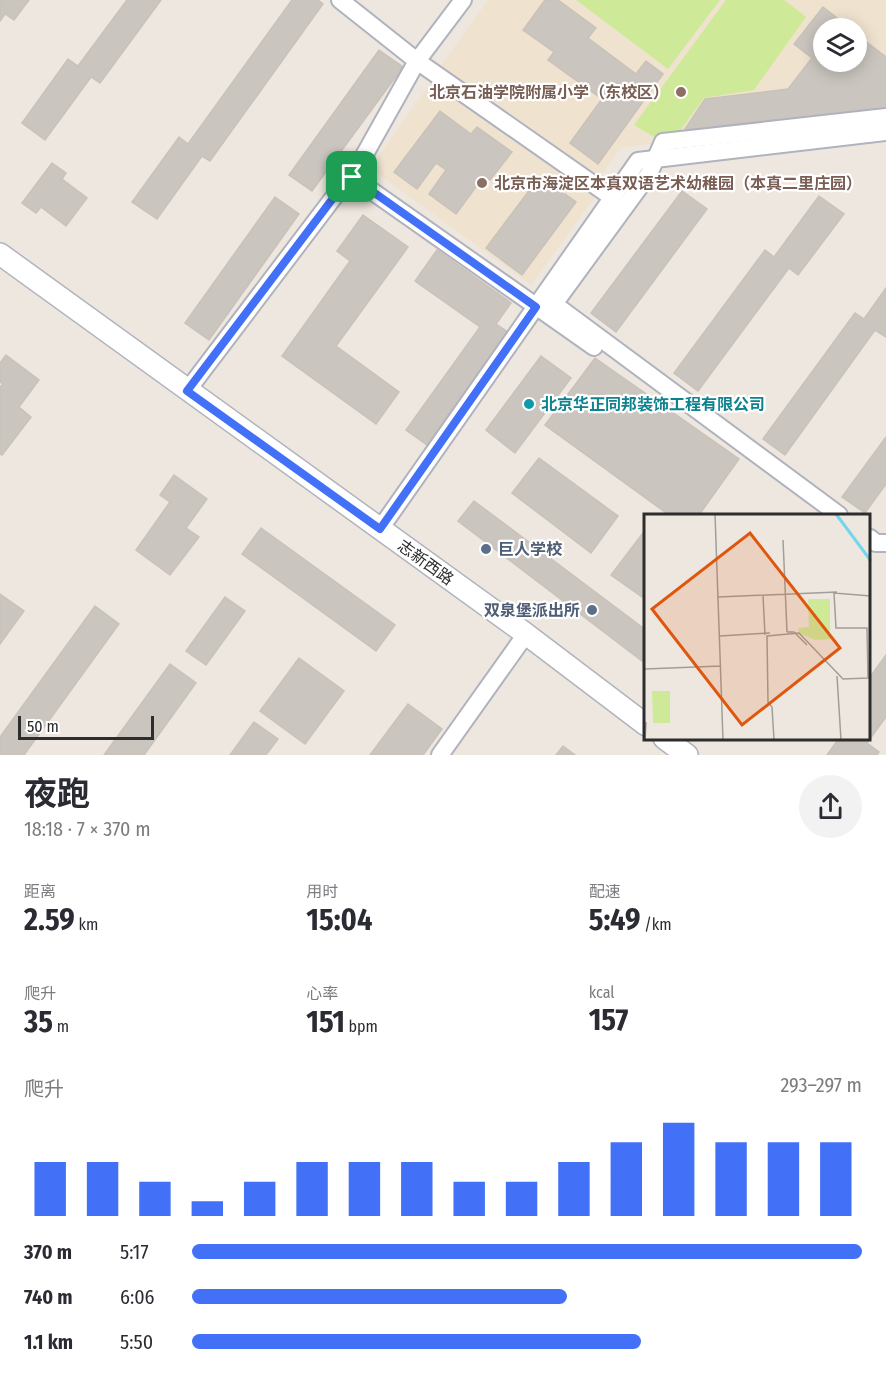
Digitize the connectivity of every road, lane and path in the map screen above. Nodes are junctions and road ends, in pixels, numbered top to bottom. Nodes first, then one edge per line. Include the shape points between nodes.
1 (339, 0) edge
2 (463, 0) edge
3 (417, 61) junction
4 (886, 117) edge
5 (886, 132) edge
6 (656, 159) junction
7 (352, 177) junction
8 (613, 198) junction
9 (0, 254) edge
10 (536, 307) junction
11 (187, 391) junction
12 (814, 500) dead end
13 (838, 514) edge
14 (380, 529) junction
15 (871, 539) edge
16 (886, 543) edge
17 (526, 634) junction
18 (644, 723) edge
19 (667, 740) edge
20 (440, 755) edge
21 (687, 755) edge

1 - 3 street
2 - 3 street
3 - 7 street
3 - 8 street
4 - 6 street via 663,142
5 - 6 street
6 - 8 street via 639,161
6 - 13 street via 650,174 554,304
7 - 10 street
7 - 11 street
8 - 10 street
9 - 11 street, 志新西路
10 - 12 street
10 - 14 street
11 - 14 street, 志新西路
14 - 17 street, 志新西路
15 - 16 street
17 - 18 street, 志新西路
17 - 20 street
19 - 21 street

